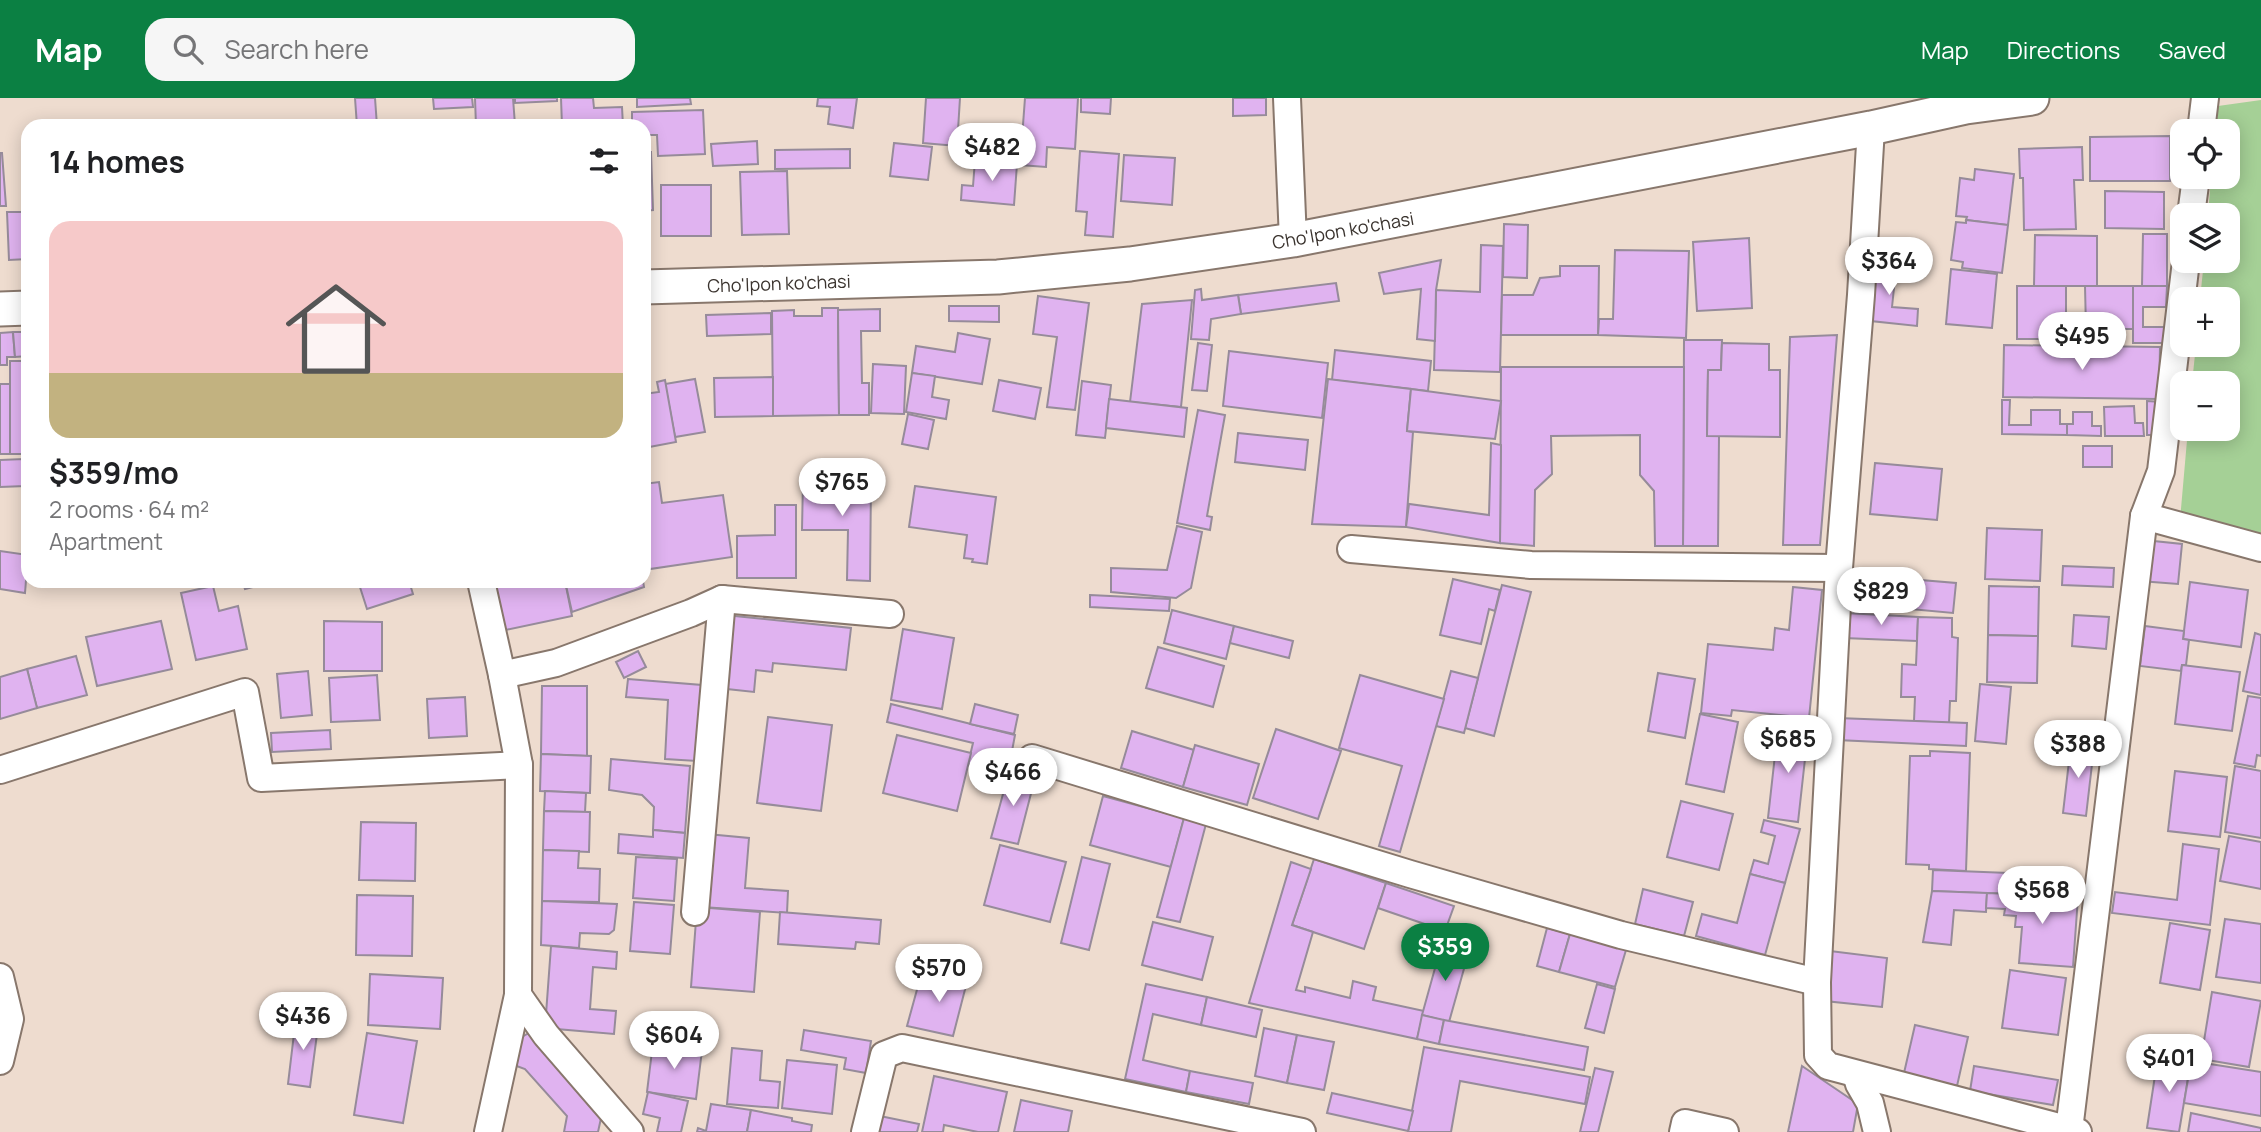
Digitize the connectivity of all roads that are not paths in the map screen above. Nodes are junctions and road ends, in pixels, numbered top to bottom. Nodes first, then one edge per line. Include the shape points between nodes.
1 (1287, 98) edge
2 (2032, 98) edge
3 (2205, 98) edge
4 (1965, 102) edge
5 (2202, 119) edge
6 (1871, 128) junction
7 (1293, 240) junction
8 (2185, 273) edge
9 (651, 287) edge
10 (21, 308) edge
11 (0, 309) edge
12 (2144, 516) junction
13 (2261, 548) edge
14 (1351, 549) dead end
15 (1839, 568) junction
16 (483, 588) edge
17 (722, 598) junction
18 (890, 614) dead end
19 (502, 675) junction
20 (1032, 758) dead end
21 (519, 765) junction
22 (0, 770) edge
23 (695, 912) dead end
24 (0, 977) edge
25 (1817, 982) junction
26 (518, 995) junction
27 (0, 1061) edge
28 (1856, 1074) junction
29 (2074, 1131) edge
30 (488, 1132) edge
31 (631, 1132) edge
32 (865, 1132) edge
33 (1302, 1132) edge
34 (1683, 1132) edge
35 (1725, 1132) edge
36 (1877, 1132) edge

1 - 7 street
2 - 4 main road, Cho'lpon ko'chasi
3 - 5 street
4 - 6 main road, Cho'lpon ko'chasi
6 - 7 main road, Cho'lpon ko'chasi
6 - 15 street
7 - 9 main road, Cho'lpon ko'chasi via 1130,264 998,277
8 - 12 street via 2161,471
10 - 11 main road
12 - 13 street
12 - 29 street
14 - 15 street via 1531,565
15 - 25 street
16 - 19 street
17 - 18 street
17 - 19 street via 556,663
17 - 23 street
19 - 21 street
20 - 25 street via 1594,927
21 - 22 street via 261,778 245,692
21 - 26 street
24 - 27 street via 10,1019
25 - 28 street via 1818,1055 1828,1066
26 - 30 street
26 - 31 street via 546,1035
28 - 29 street
28 - 36 street
32 - 33 street via 884,1055 902,1048
34 - 35 street via 1685,1122

